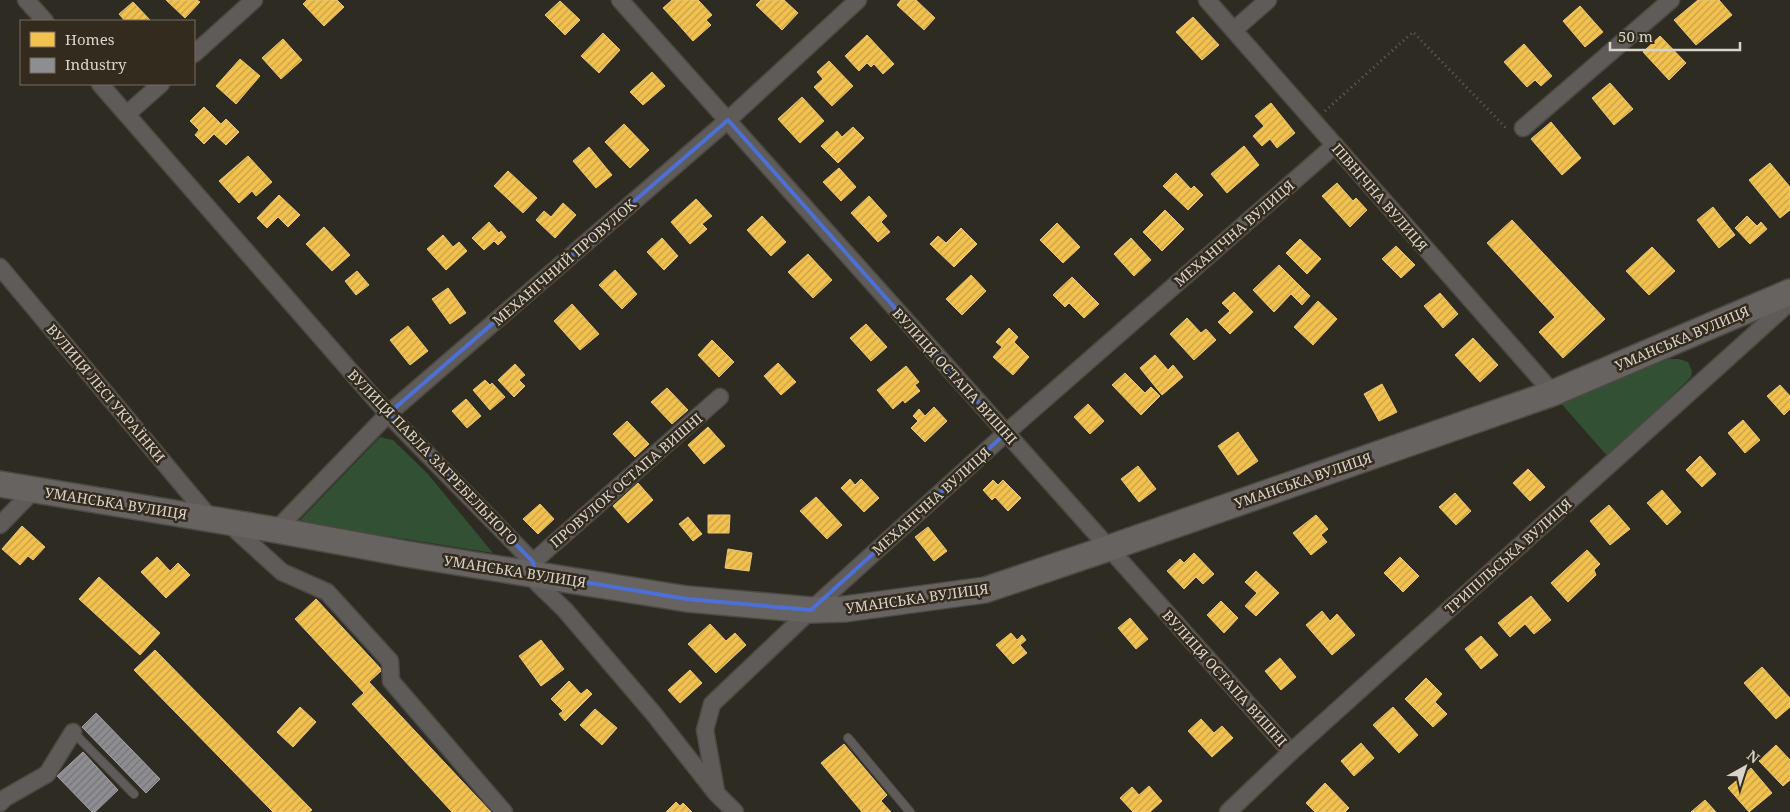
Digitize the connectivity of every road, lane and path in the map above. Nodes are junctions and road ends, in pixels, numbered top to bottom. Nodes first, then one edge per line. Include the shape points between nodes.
1 (26, 0) edge
2 (254, 0) edge
3 (620, 0) edge
4 (858, 0) edge
5 (1207, 0) edge
6 (1268, 0) edge
7 (1671, 0) edge
8 (44, 20) edge
9 (1234, 30) junction
10 (195, 53) edge
11 (101, 85) edge
12 (160, 85) edge
13 (127, 114) junction
14 (728, 120) junction
15 (1314, 121) junction
16 (1523, 128) joint
17 (1334, 145) junction
18 (0, 267) edge
19 (1790, 292) edge
20 (1790, 302) edge
21 (1553, 393) junction
22 (720, 397) dead end
23 (388, 414) junction
24 (1006, 433) junction
25 (0, 484) edge
26 (34, 490) junction
27 (219, 520) junction
28 (0, 525) edge
29 (276, 530) junction
30 (1109, 548) junction
31 (534, 568) junction
32 (811, 610) junction
33 (73, 732) joint
34 (848, 738) dead end
35 (1291, 752) junction
36 (716, 793) junction
37 (134, 794) dead end
38 (0, 803) edge
39 (504, 812) edge
40 (735, 812) edge
41 (910, 812) edge
42 (1228, 812) edge

1 - 8 street
2 - 10 street
3 - 14 street, ВУЛИЦЯ ОСТАПА ВИШНІ
4 - 14 street, МЕХАНІЧНИЙ ПРОВУЛОК
5 - 9 street, ПІВНІЧНА ВУЛИЦЯ
6 - 9 street
7 - 16 street
9 - 15 street, ПІВНІЧНА ВУЛИЦЯ
11 - 13 street, ВУЛИЦЯ ПАВЛА ЗАГРЕБЕЛЬНОГО
12 - 13 street
13 - 23 street, ВУЛИЦЯ ПАВЛА ЗАГРЕБЕЛЬНОГО
14 - 23 street, МЕХАНІЧНИЙ ПРОВУЛОК
14 - 24 street, ВУЛИЦЯ ОСТАПА ВИШНІ
15 - 16 path via 1413,32 1508,131
15 - 17 street, ПІВНІЧНА ВУЛИЦЯ
17 - 21 street, ПІВНІЧНА ВУЛИЦЯ
17 - 24 street, МЕХАНІЧНА ВУЛИЦЯ
18 - 27 street, ВУЛИЦЯ ЛЕСІ УКРАЇНКИ
19 - 21 main road, УМАНСЬКА ВУЛИЦЯ
20 - 35 street, ТРИПІЛЬСЬКА ВУЛИЦЯ
21 - 30 main road, УМАНСЬКА ВУЛИЦЯ
22 - 31 street, ПРОВУЛОК ОСТАПА ВИШНІ
23 - 29 street, МЕХАНІЧНИЙ ПРОВУЛОК
23 - 31 street, ВУЛИЦЯ ПАВЛА ЗАГРЕБЕЛЬНОГО
24 - 30 street, ВУЛИЦЯ ОСТАПА ВИШНІ
24 - 32 street, МЕХАНІЧНА ВУЛИЦЯ
25 - 26 main road, УМАНСЬКА ВУЛИЦЯ
26 - 27 main road, УМАНСЬКА ВУЛИЦЯ
26 - 28 street
27 - 29 main road, УМАНСЬКА ВУЛИЦЯ
27 - 39 street, ВУЛИЦЯ ЛЕСІ УКРАЇНКИ via 282,572 326,592 390,661 391,681
29 - 31 main road, УМАНСЬКА ВУЛИЦЯ via 407,554
30 - 32 main road, УМАНСЬКА ВУЛИЦЯ via 985,590 844,609
30 - 35 street, ВУЛИЦЯ ОСТАПА ВИШНІ
31 - 32 main road, УМАНСЬКА ВУЛИЦЯ via 687,599
31 - 36 street, ВУЛИЦЯ ПАВЛА ЗАГРЕБЕЛЬНОГО via 537,583 565,610 653,713
32 - 36 street, МЕХАНІЧНА ВУЛИЦЯ via 712,704 705,730
33 - 37 lane
33 - 38 street via 47,774
34 - 41 lane
35 - 42 street, ТРИПІЛЬСЬКА ВУЛИЦЯ
36 - 40 street, ВУЛИЦЯ ПАВЛА ЗАГРЕБЕЛЬНОГО

